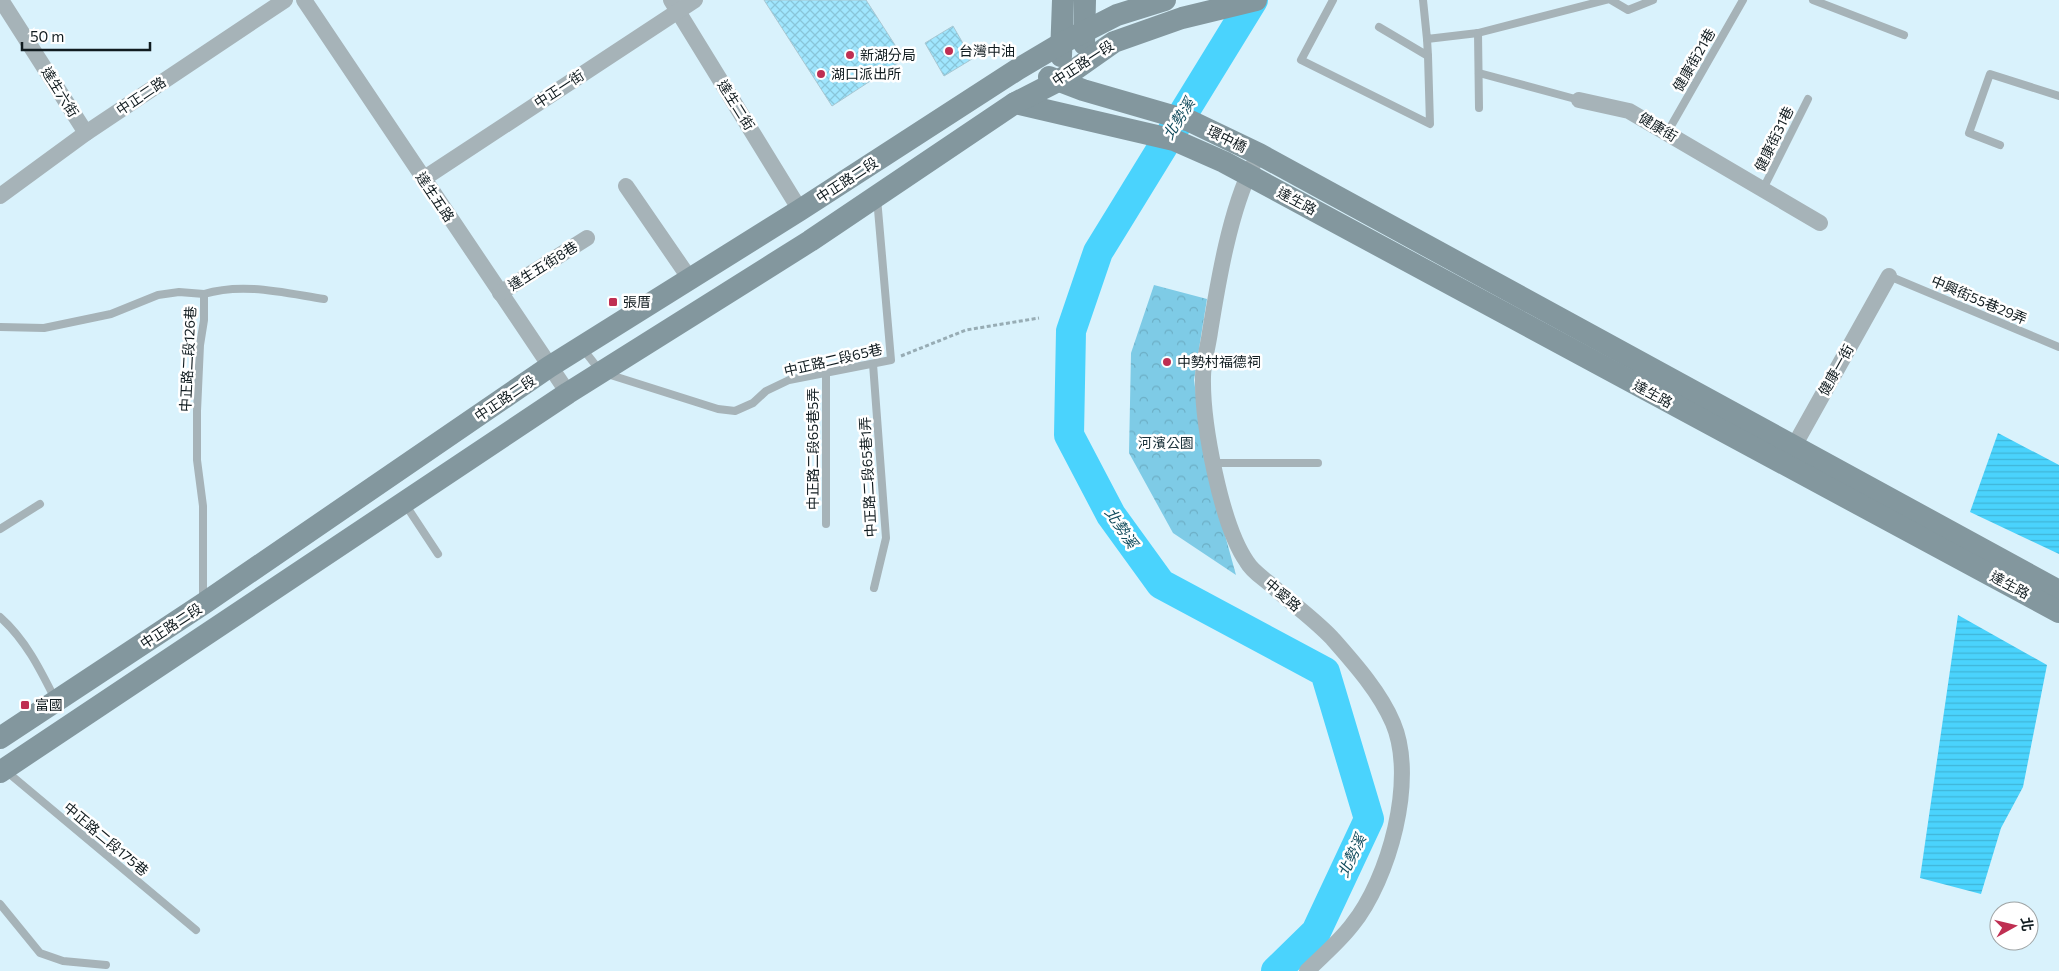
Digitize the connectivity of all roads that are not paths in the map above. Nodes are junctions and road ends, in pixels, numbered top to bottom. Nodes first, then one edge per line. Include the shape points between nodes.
1 (1, 0) edge
2 (285, 0) edge
3 (304, 0) edge
4 (696, 0) edge
5 (1063, 0) edge
6 (1085, 0) edge
7 (1165, 0) edge
8 (1256, 0) edge
9 (1333, 0) edge
10 (1422, 0) edge
11 (1606, 0) edge
12 (1611, 0) edge
13 (1653, 0) edge
14 (1743, 0) edge
15 (1813, 0) edge
16 (674, 6) edge
17 (1379, 27) dead end
18 (1084, 32) junction
19 (1478, 33) junction
20 (1904, 34) dead end
21 (1427, 39) junction
22 (1062, 43) junction
23 (1428, 56) junction
24 (1084, 64) junction
25 (1018, 69) junction
26 (1479, 73) junction
27 (1060, 80) junction
28 (1083, 90) junction
29 (2059, 96) edge
30 (1808, 99) dead end
31 (1579, 100) joint
32 (1015, 103) junction
33 (1479, 108) dead end
34 (1058, 113) junction
35 (86, 133) junction
36 (1667, 133) junction
37 (2000, 145) dead end
38 (1259, 154) junction
39 (1248, 175) junction
40 (423, 179) junction
41 (626, 186) dead end
42 (1763, 189) junction
43 (0, 196) edge
44 (877, 196) junction
45 (800, 210) junction
46 (1820, 223) dead end
47 (586, 238) dead end
48 (1889, 276) joint
49 (690, 279) junction
50 (500, 293) junction
51 (204, 294) junction
52 (324, 299) dead end
53 (1540, 320) junction
54 (0, 327) edge
55 (582, 347) junction
56 (2059, 348) edge
57 (873, 364) junction
58 (549, 368) junction
59 (600, 372) junction
60 (826, 374) junction
61 (568, 393) junction
62 (1789, 455) junction
63 (1214, 463) junction
64 (1318, 463) dead end
65 (404, 502) junction
66 (40, 504) dead end
67 (826, 524) dead end
68 (0, 529) edge
69 (438, 554) dead end
70 (1974, 556) junction
71 (874, 588) dead end
72 (2059, 591) edge
73 (204, 604) junction
74 (2059, 612) edge
75 (0, 617) edge
76 (56, 701) junction
77 (0, 738) edge
78 (1, 770) edge
79 (0, 904) edge
80 (196, 930) dead end
81 (106, 965) dead end
82 (1307, 971) edge

1 - 35 street, 達生六街
2 - 35 street, 中正二路
3 - 40 street, 達生五路
4 - 16 street, 中正一街
5 - 22 main road
6 - 18 main road
7 - 18 main road, 中正路一段 via 1117,15
8 - 24 main road, 中正路一段 via 1182,18 1114,42
9 - 23 lane via 1301,60 1430,124
10 - 21 lane
11 - 19 lane
12 - 13 lane via 1628,10
14 - 36 lane, 健康街21巷
15 - 20 lane
16 - 40 street, 中正一街
16 - 45 street, 達生二街
17 - 23 lane
18 - 22 main road, 中正路一段
18 - 24 main road
19 - 21 lane
19 - 26 lane
21 - 23 lane
22 - 25 main road, 中正路一段
22 - 27 main road
24 - 27 main road, 中正路一段
24 - 28 main road
25 - 27 main road
25 - 45 main road, 中正路二段
26 - 31 lane, 健康街
26 - 33 lane
27 - 28 main road
27 - 32 main road, 中正路一段
27 - 34 main road
28 - 38 main road, 環中橋 via 1190,120
29 - 37 lane via 1990,74 1969,132
30 - 42 lane, 健康街31巷
31 - 36 street, 健康街 via 1629,111
32 - 34 main road
32 - 44 main road, 中正路二段
34 - 39 main road, 環中橋 via 1174,140
35 - 43 street, 中正二路
36 - 42 street, 健康街
38 - 39 street, 中愛路
38 - 53 main road, 達生路
39 - 53 main road, 達生路
39 - 63 street, 中愛路 via 1217,291 1203,377
40 - 50 street, 達生五路
41 - 49 street
42 - 46 street, 健康街
44 - 57 lane, 中正路二段65巷 via 891,360
44 - 59 main road, 中正路二段
45 - 49 main road, 中正路二段
47 - 50 street, 達生五街8巷
48 - 56 lane, 中興街55巷29弄
48 - 62 street, 健康一街
49 - 55 main road, 中正路二段
50 - 58 street, 達生五路
51 - 52 lane via 223,288
51 - 54 lane, 中正路二段126巷 via 179,292 158,295 111,314 44,328
51 - 73 lane, 中正路二段126巷 via 197,460 203,506
53 - 62 main road, 達生路
55 - 58 main road, 中正路二段
55 - 59 lane
57 - 60 lane, 中正路二段65巷
57 - 71 lane, 中正路二段65巷1弄 via 886,538
58 - 61 street, 達生五路
58 - 73 main road, 中正路二段
59 - 60 lane, 中正路二段65巷 via 718,409 735,411 753,403 766,390 790,380
59 - 61 main road, 中正路二段
60 - 67 lane, 中正路二段65巷5弄
61 - 65 main road, 中正路二段
62 - 70 main road, 達生路
63 - 64 lane
63 - 82 street, 中愛路 via 1230,530 1248,565 1331,637 1356,667 1379,696 1393,723 1402,756 1398,805 1387,859 1352,925
65 - 69 lane
65 - 78 main road, 中正路二段
66 - 68 lane
70 - 72 main road, 達生路
70 - 74 main road, 達生路
73 - 76 main road, 中正路二段
75 - 76 lane via 11,626 33,657
76 - 77 main road, 中正路二段
78 - 80 lane, 中正路二段175巷
79 - 81 lane via 40,953 63,961

